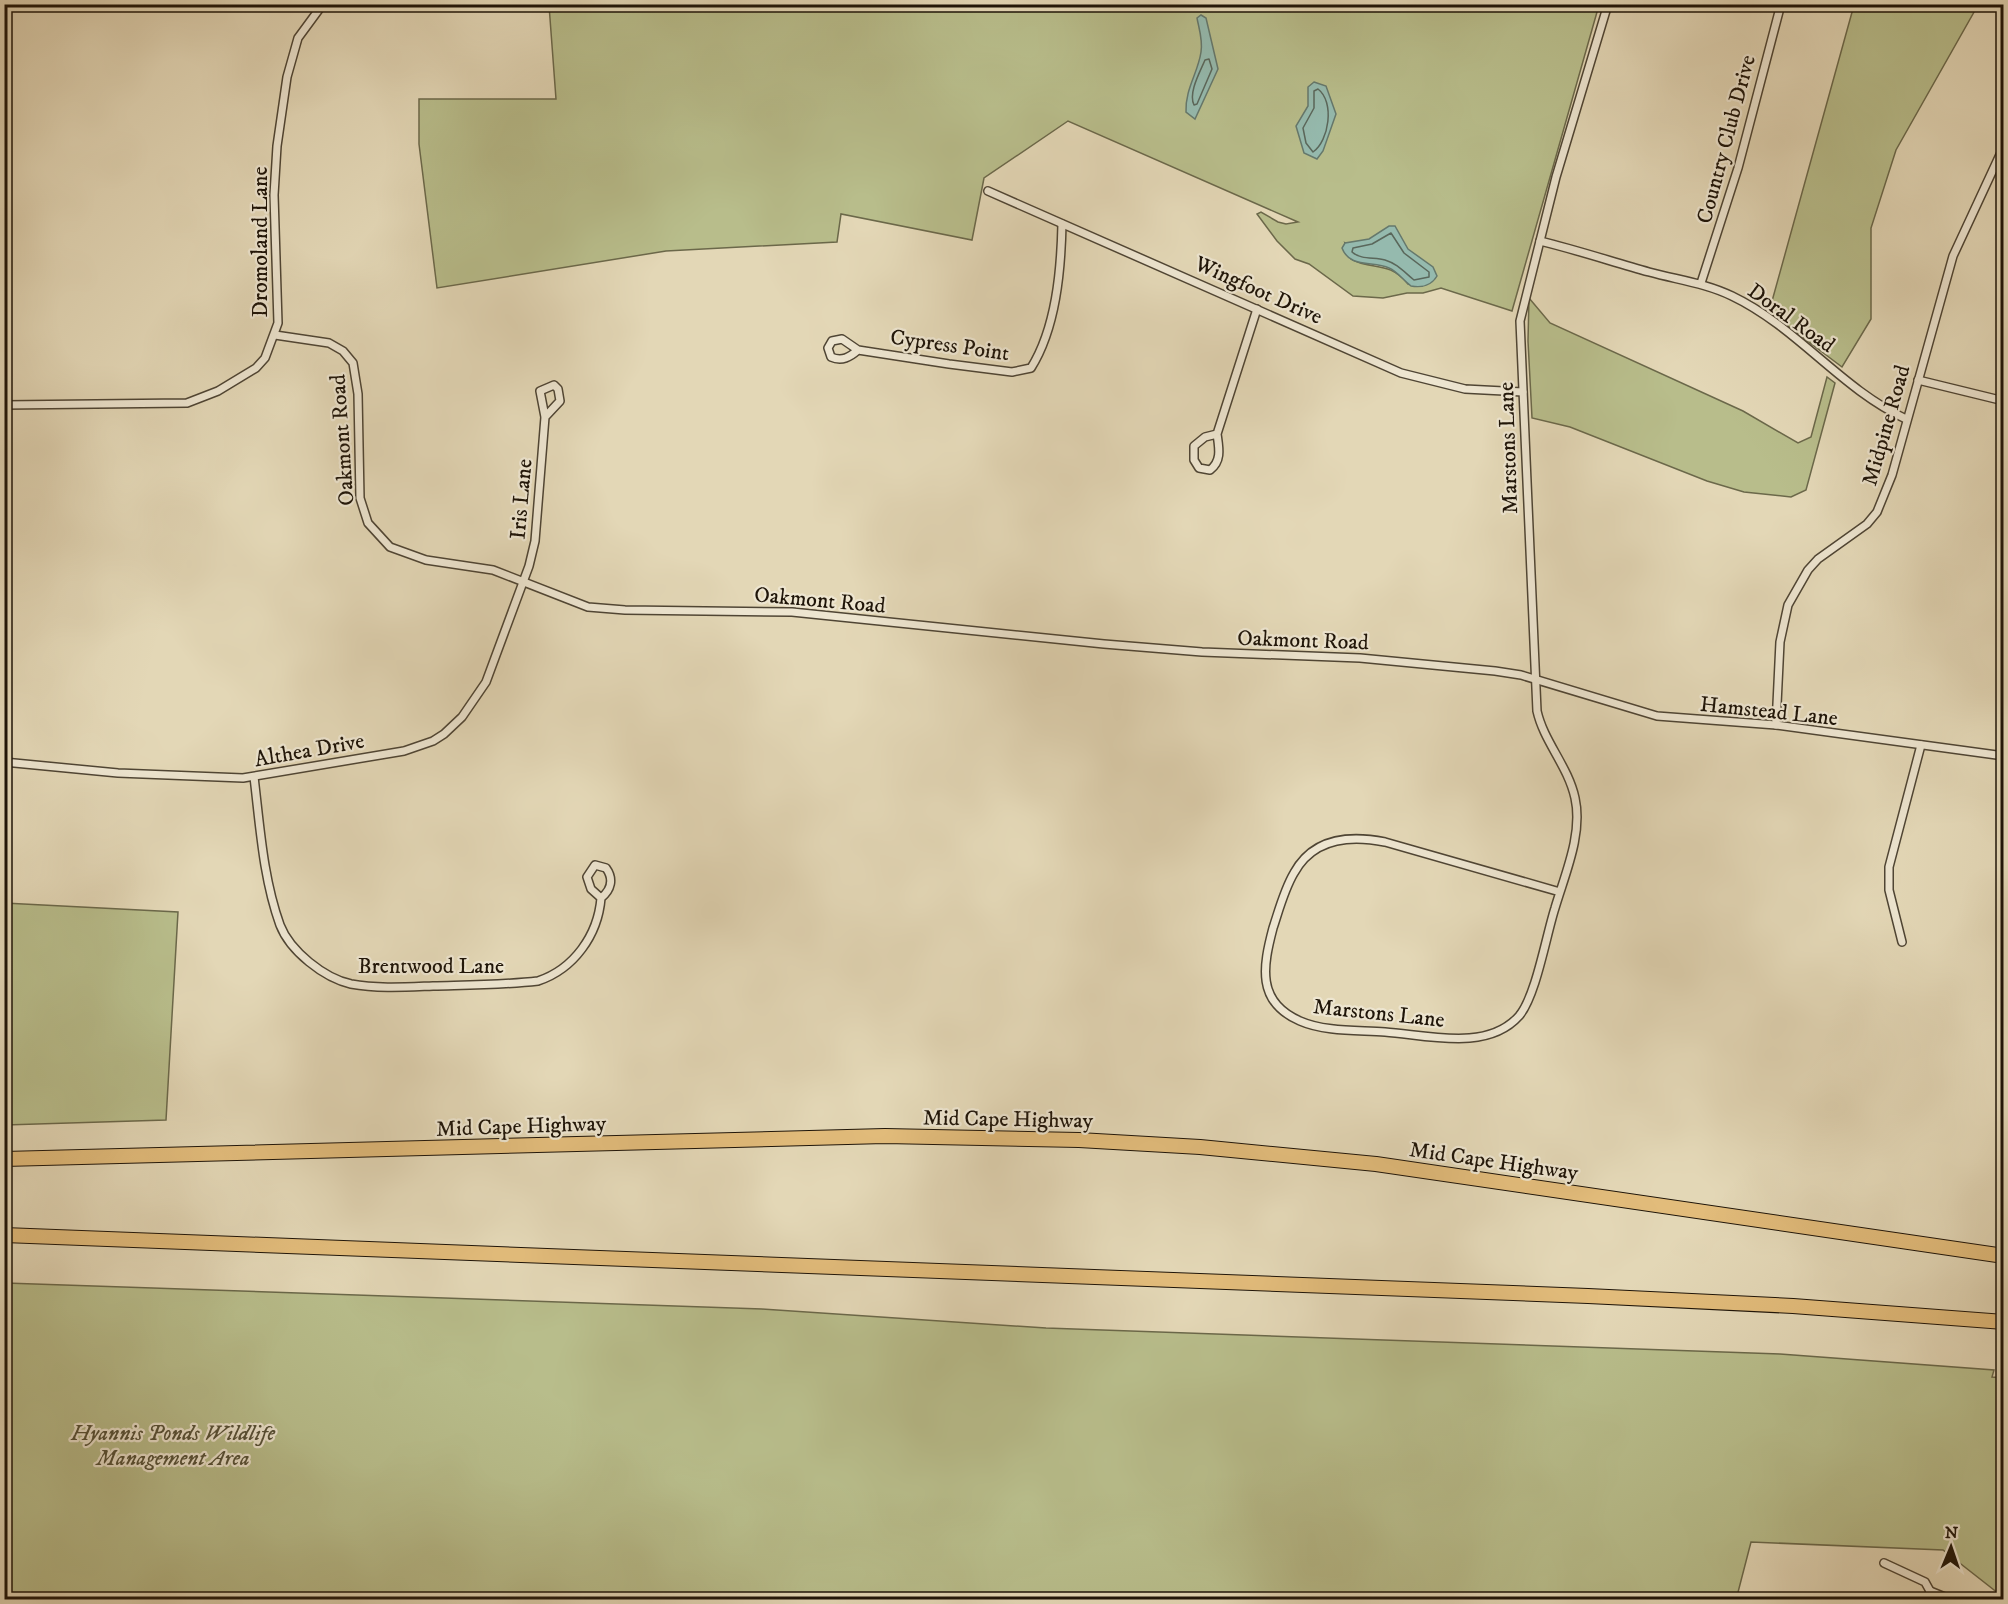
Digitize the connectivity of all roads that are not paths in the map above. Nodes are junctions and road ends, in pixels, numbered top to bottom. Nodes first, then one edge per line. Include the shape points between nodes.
1 (323, 4) edge
2 (1608, 4) edge
3 (1781, 4) edge
4 (2004, 146) edge
5 (987, 191) dead end
6 (1062, 224) junction
7 (1540, 241) junction
8 (1701, 283) junction
9 (1257, 309) junction
10 (275, 335) junction
11 (858, 350) dead end
12 (1917, 380) junction
13 (1523, 392) junction
14 (2004, 401) edge
15 (4, 405) edge
16 (545, 417) dead end
17 (1906, 419) junction
18 (1217, 434) junction
19 (524, 584) junction
20 (1535, 680) junction
21 (1776, 725) junction
22 (1921, 745) junction
23 (2004, 756) edge
24 (4, 762) edge
25 (254, 777) junction
26 (1560, 892) junction
27 (601, 898) junction
28 (1902, 942) dead end
29 (4, 1160) edge
30 (4, 1235) edge
31 (2004, 1256) edge
32 (2004, 1322) edge
33 (1884, 1563) dead end
34 (1930, 1592) junction
35 (1927, 1599) edge
36 (1952, 1599) edge

1 - 10 street, Dromoland Lane via 304,26 293,49 282,114 274,195 279,310
2 - 7 street, Marstons Lane via 1578,97
3 - 8 street, Country Club Drive via 1738,168
4 - 12 street, Midpine Road via 1958,240
5 - 6 street, Wingfoot Drive
6 - 9 street, Wingfoot Drive
6 - 11 street, Cypress Point via 1050,323 1031,369 978,369
7 - 8 street, Doral Road
7 - 13 street, Marstons Lane via 1521,321
8 - 17 street, Doral Road via 1762,314 1877,403
9 - 13 street, Wingfoot Drive via 1414,377 1466,389
9 - 18 street
10 - 15 street, Dromoland Lane via 256,368 199,400 173,405
10 - 19 street, Oakmont Road via 329,343 353,363 358,394 360,498 368,523 390,547 426,560 494,570
12 - 14 street
12 - 17 street, Midpine Road
13 - 20 street, Marstons Lane
16 - 19 street, Iris Lane via 535,541
17 - 21 street, Midpine Road via 1892,475 1877,512 1854,535 1818,559 1793,594 1780,642
18 - 18 street via 1205,436 1194,446 1194,460 1199,468 1210,470 1217,462
19 - 20 street, Oakmont Road via 606,610 792,612 1142,647 1377,659 1503,672
19 - 25 street, Althea Drive via 486,682 462,717 444,734 404,751
20 - 21 street, Hamstead Lane via 1656,716
20 - 26 street, Marstons Lane via 1540,724 1575,798 1574,838
21 - 22 street, Hamstead Lane
22 - 23 street, Hamstead Lane
22 - 28 street via 1888,867 1889,890
24 - 25 street, Althea Drive via 171,776
25 - 27 street, Brentwood Lane via 266,873 281,926 295,947 324,974 336,979 351,984 397,987 538,981 559,971 587,943
26 - 26 street, Marstons Lane via 1526,1004 1519,1016 1492,1035 1445,1037 1316,1026 1286,1013 1275,1002 1265,980 1264,964 1290,881 1311,852 1331,842 1356,837 1385,842
27 - 27 street, Brentwood Lane via 591,889 587,877 595,866 606,868 611,878
29 - 31 highway, Mid Cape Highway via 885,1136 1089,1140 1376,1164
30 - 32 highway via 1610,1296
33 - 34 street via 1925,1582
34 - 35 street
34 - 36 street

